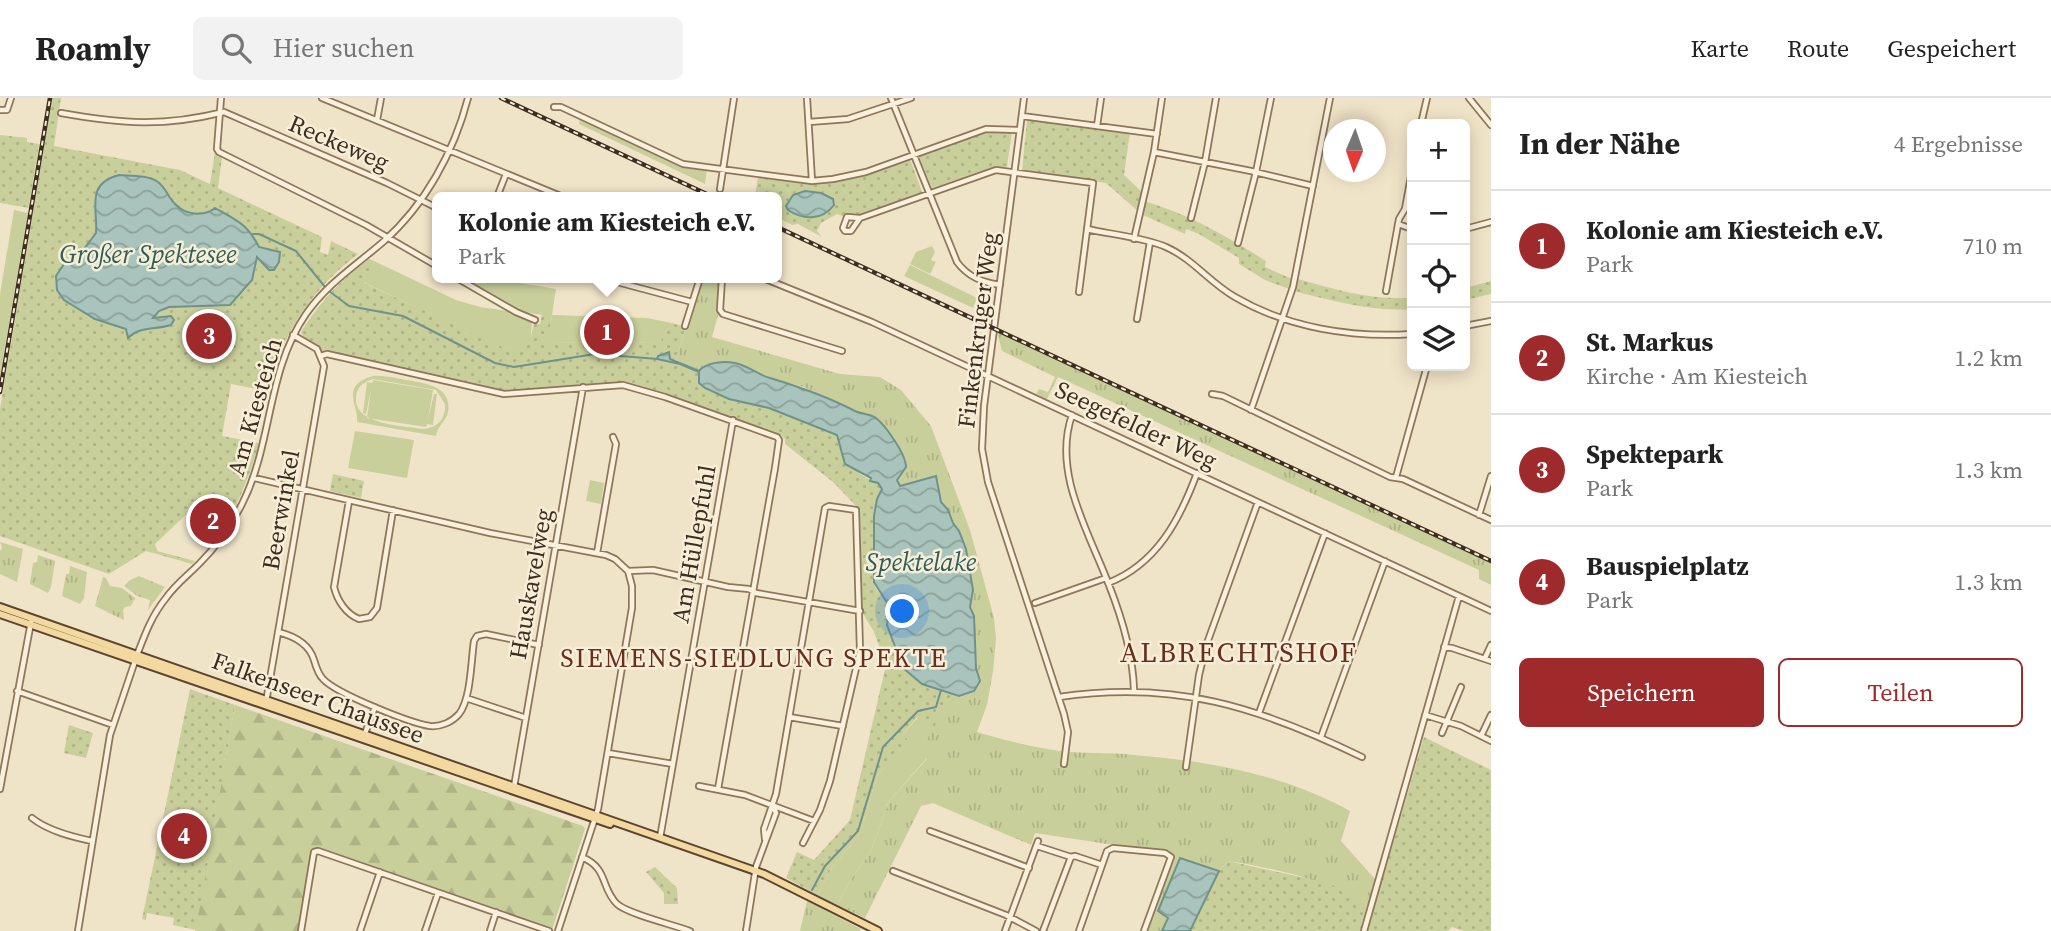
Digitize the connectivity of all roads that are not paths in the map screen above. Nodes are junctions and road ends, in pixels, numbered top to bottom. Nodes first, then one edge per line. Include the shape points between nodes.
1 (11, 98) edge
2 (221, 98) edge
3 (322, 98) edge
4 (381, 98) edge
5 (734, 98) edge
6 (807, 98) edge
7 (911, 98) edge
8 (1024, 98) edge
9 (1101, 98) edge
10 (1162, 98) edge
11 (1216, 98) edge
12 (1271, 98) edge
13 (1330, 98) edge
14 (1427, 98) edge
15 (1469, 98) edge
16 (466, 99) edge
17 (892, 101) edge
18 (554, 107) dead end
19 (0, 110) edge
20 (221, 112) junction
21 (61, 113) dead end
22 (1022, 116) junction
23 (1423, 119) edge
24 (377, 120) junction
25 (809, 122) junction
26 (1097, 125) junction
27 (1491, 125) edge
28 (1020, 130) junction
29 (1157, 134) junction
30 (449, 150) junction
31 (1154, 152) junction
32 (913, 156) junction
33 (1205, 162) junction
34 (724, 170) junction
35 (1015, 171) junction
36 (1256, 172) junction
37 (506, 174) junction
38 (812, 181) junction
39 (1410, 182) edge
40 (1313, 186) junction
41 (720, 190) dead end
42 (499, 192) edge
43 (551, 192) edge
44 (928, 193) junction
45 (421, 199) junction
46 (432, 205) edge
47 (860, 218) dead end
48 (1191, 218) dead end
49 (1491, 222) edge
50 (1398, 225) junction
51 (1407, 228) edge
52 (1470, 228) edge
53 (1087, 229) junction
54 (388, 237) junction
55 (1134, 239) junction
56 (1150, 242) junction
57 (1238, 243) dead end
58 (432, 263) edge
59 (468, 283) edge
60 (621, 283) edge
61 (698, 283) edge
62 (722, 283) edge
63 (775, 283) edge
64 (1000, 285) junction
65 (1386, 291) dead end
66 (1079, 292) dead end
67 (692, 302) junction
68 (1283, 318) junction
69 (1137, 319) dead end
70 (535, 320) dead end
71 (1491, 321) edge
72 (1470, 325) edge
73 (685, 326) dead end
74 (1407, 334) edge
75 (293, 335) junction
76 (842, 351) dead end
77 (321, 356) junction
78 (1426, 371) edge
79 (989, 376) junction
80 (583, 387) junction
81 (1212, 394) dead end
82 (1251, 410) junction
83 (1072, 415) junction
84 (733, 421) junction
85 (613, 438) dead end
86 (1197, 473) junction
87 (1491, 476) edge
88 (1396, 477) junction
89 (254, 478) junction
90 (303, 490) junction
91 (349, 501) junction
92 (1258, 502) junction
93 (393, 510) junction
94 (1479, 515) junction
95 (1491, 520) edge
96 (1325, 533) junction
97 (555, 546) junction
98 (597, 553) junction
99 (1385, 561) junction
100 (628, 571) junction
101 (1107, 580) junction
102 (705, 582) junction
103 (753, 591) junction
104 (1459, 596) junction
105 (808, 603) junction
106 (1035, 603) dead end
107 (0, 607) edge
108 (860, 611) junction
109 (1491, 611) edge
110 (0, 614) edge
111 (31, 621) junction
112 (278, 632) junction
113 (539, 645) junction
114 (1491, 645) edge
115 (1444, 647) junction
116 (136, 658) junction
117 (1485, 658) junction
118 (1491, 661) edge
119 (1461, 687) dead end
120 (1134, 690) junction
121 (17, 691) junction
122 (1059, 697) junction
123 (1196, 697) junction
124 (466, 698) junction
125 (265, 703) junction
126 (375, 707) junction
127 (1259, 713) junction
128 (1425, 715) junction
129 (1491, 715) edge
130 (789, 717) junction
131 (526, 719) junction
132 (1447, 722) junction
133 (113, 725) junction
134 (843, 726) junction
135 (1442, 733) dead end
136 (1481, 736) junction
137 (1321, 737) junction
138 (364, 738) junction
139 (1491, 741) edge
140 (608, 753) junction
141 (1362, 757) dead end
142 (673, 764) junction
143 (1064, 764) dead end
144 (1186, 767) dead end
145 (699, 786) dead end
146 (0, 789) edge
147 (718, 789) junction
148 (513, 790) junction
149 (772, 805) junction
150 (32, 818) dead end
151 (595, 818) junction
152 (814, 821) junction
153 (930, 831) dead end
154 (660, 839) junction
155 (92, 841) junction
156 (803, 843) dead end
157 (582, 857) junction
158 (1071, 858) junction
159 (1102, 865) junction
160 (1029, 868) junction
161 (755, 871) junction
162 (893, 871) dead end
163 (380, 872) junction
164 (438, 892) junction
165 (496, 912) junction
166 (1010, 918) junction
167 (78, 931) edge
168 (301, 931) edge
169 (360, 931) edge
170 (425, 931) edge
171 (490, 931) edge
172 (549, 931) edge
173 (558, 931) edge
174 (690, 931) edge
175 (746, 931) edge
176 (878, 931) edge
177 (1005, 931) edge
178 (1036, 931) edge
179 (1043, 931) edge
180 (1079, 931) edge
181 (1144, 931) edge
182 (1364, 931) edge

1 - 19 street via 7,110
2 - 20 street
3 - 24 street
4 - 24 street
5 - 34 street
6 - 25 street
7 - 17 street
8 - 22 street, Finkenkruger Weg
9 - 26 street
10 - 29 street
11 - 33 street
12 - 36 street
13 - 40 street
14 - 23 street
15 - 27 street
16 - 30 street, Am Kiesteich
17 - 25 street via 848,119
17 - 32 street
18 - 34 street via 674,162
20 - 21 street via 148,124
20 - 45 street, Reckeweg
20 - 54 street via 218,151
22 - 26 street
22 - 28 street, Finkenkruger Weg
24 - 30 street
25 - 38 street
26 - 29 street
28 - 32 street via 986,129
28 - 35 street, Finkenkruger Weg
29 - 31 street
30 - 37 street
30 - 45 street, Am Kiesteich
31 - 33 street
31 - 55 street
32 - 38 street via 852,176
32 - 44 street
33 - 36 street
33 - 48 street
34 - 38 street
34 - 41 street
35 - 44 street via 991,171
35 - 53 street via 1093,183
35 - 64 street, Finkenkruger Weg
36 - 40 street
36 - 57 street
37 - 42 street
37 - 43 street
39 - 50 street
40 - 68 street
44 - 47 street
44 - 64 street via 962,269 979,280
45 - 46 street, Reckeweg
45 - 54 street, Am Kiesteich
49 - 52 street
50 - 51 street
50 - 65 street
53 - 55 street
53 - 66 street
54 - 58 street
54 - 75 street, Am Kiesteich via 337,278
55 - 56 street
56 - 68 street via 1181,255 1233,297
56 - 69 street
59 - 70 street
60 - 67 street
61 - 67 street
62 - 76 street via 723,314
63 - 79 street, Seegefelder Weg
64 - 79 street, Finkenkruger Weg
67 - 73 street
68 - 74 street via 1343,332
68 - 82 street
71 - 72 street
75 - 77 street via 311,344
75 - 89 street, Am Kiesteich via 277,376
77 - 80 street via 329,354 498,393
77 - 90 street, Beerwinkel via 324,366
78 - 88 street
79 - 83 street, Seegefelder Weg
79 - 122 street, Finkenkruger Weg via 982,430 985,472
80 - 84 street via 635,387
80 - 97 street, Hauskavelweg
81 - 82 street
82 - 88 street
83 - 86 street, Seegefelder Weg
83 - 101 street via 1066,440 1068,472
84 - 102 street, Am Hüllepfuhl
84 - 103 street via 779,440
85 - 98 street via 616,444
86 - 92 street, Seegefelder Weg
86 - 101 street via 1182,511 1161,543 1139,565
87 - 94 street
88 - 94 street
89 - 90 street
89 - 116 street, Am Kiesteich via 222,537 155,614
90 - 91 street
90 - 112 street, Beerwinkel
91 - 93 street
91 - 93 street via 334,587 337,597 359,619 368,618 377,608
92 - 96 street, Seegefelder Weg
92 - 123 street via 1206,646
93 - 97 street
94 - 95 street
96 - 99 street, Seegefelder Weg
96 - 127 street
97 - 98 street
97 - 113 street, Hauskavelweg
98 - 100 street via 615,559
99 - 104 street, Seegefelder Weg
99 - 137 street
100 - 102 street via 653,570
100 - 140 street via 632,608
101 - 106 street
101 - 120 street via 1130,654
102 - 103 street
102 - 142 street, Am Hüllepfuhl
103 - 105 street
103 - 147 street
104 - 109 street, Seegefelder Weg
104 - 115 street
105 - 108 street
105 - 108 street via 826,506 856,510
105 - 130 street
107 - 111 main road, Falkenseer Chaussee
108 - 134 street via 860,651
110 - 111 main road, Falkenseer Chaussee
111 - 116 main road, Falkenseer Chaussee
111 - 121 street
112 - 125 street, Beerwinkel
112 - 126 street via 304,643 330,685
113 - 124 street via 477,636
113 - 131 street, Hauskavelweg
114 - 117 street
115 - 117 street
115 - 128 street
116 - 125 main road, Falkenseer Chaussee
116 - 133 street, Am Kiesteich
117 - 118 street
119 - 132 street
120 - 122 street
120 - 123 street
121 - 133 street
121 - 146 street
122 - 143 street, Finkenkruger Weg via 1068,733
123 - 127 street
123 - 144 street
124 - 126 street via 454,719 438,726
124 - 131 street
125 - 138 main road, Falkenseer Chaussee
126 - 138 street
127 - 137 street
128 - 132 street
128 - 182 street
129 - 136 street
130 - 134 street
130 - 149 street
131 - 148 street, Hauskavelweg
132 - 135 street
132 - 136 street
133 - 155 street, Am Kiesteich
134 - 152 street
136 - 139 street
137 - 141 street
138 - 148 main road, Falkenseer Chaussee
140 - 142 street
140 - 151 street
142 - 154 street, Am Hüllepfuhl
145 - 147 street
147 - 149 street
148 - 151 main road, Falkenseer Chaussee
149 - 152 street
149 - 161 street via 776,813
150 - 155 street
151 - 154 main road, Falkenseer Chaussee
151 - 157 street
152 - 156 street
153 - 160 street
154 - 161 main road, Falkenseer Chaussee
155 - 167 street, Am Kiesteich
157 - 173 street
157 - 174 street via 598,866 621,907
158 - 159 street
158 - 160 street via 1038,843
158 - 179 street
159 - 180 street
159 - 181 street via 1107,851 1114,848 1171,857
160 - 166 street
161 - 175 street
161 - 176 main road, Falkenseer Chaussee
162 - 166 street
163 - 164 street
163 - 168 street via 315,851
163 - 169 street
164 - 165 street
164 - 170 street
165 - 171 street
165 - 172 street
166 - 177 street
166 - 178 street

